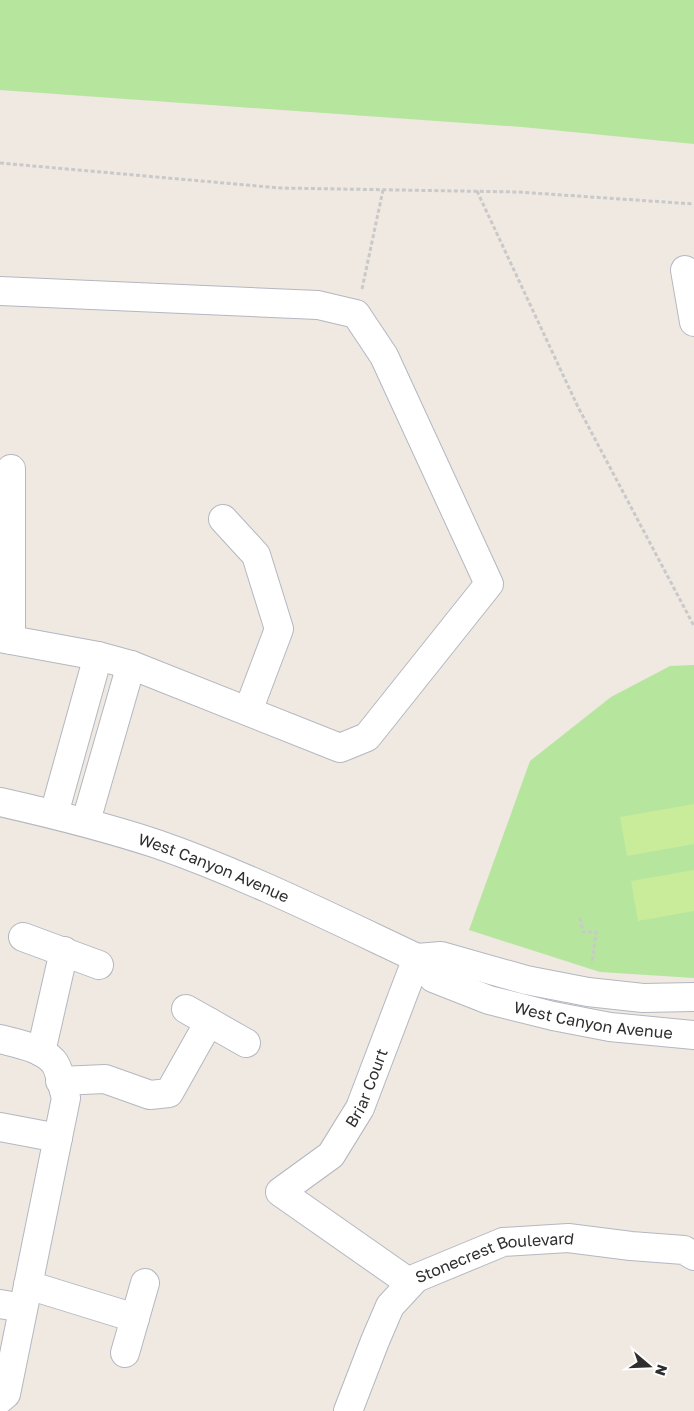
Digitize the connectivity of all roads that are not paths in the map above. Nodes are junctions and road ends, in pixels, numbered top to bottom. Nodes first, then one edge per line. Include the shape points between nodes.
1 (685, 270) dead end
2 (0, 291) edge
3 (694, 322) edge
4 (11, 469) dead end
5 (223, 519) dead end
6 (5, 639) edge
7 (98, 656) junction
8 (131, 665) junction
9 (248, 711) junction
10 (0, 802) edge
11 (54, 814) junction
12 (86, 821) junction
13 (23, 937) dead end
14 (64, 952) junction
15 (417, 958) junction
16 (99, 965) dead end
17 (694, 997) edge
18 (694, 1035) edge
19 (0, 1040) edge
20 (246, 1043) dead end
21 (41, 1052) junction
22 (60, 1081) junction
23 (0, 1127) edge
24 (58, 1138) junction
25 (694, 1256) edge
26 (145, 1283) dead end
27 (410, 1283) junction
28 (17, 1299) edge
29 (135, 1318) junction
30 (125, 1353) dead end
31 (0, 1398) edge
32 (348, 1411) edge

1 - 3 street
2 - 9 street via 318,305 356,314 384,356 489,584 367,737 340,748
4 - 6 street
5 - 9 street via 256,556 278,629
6 - 7 street
7 - 8 street
7 - 11 street
8 - 9 street
8 - 12 street
10 - 11 street, West Canyon Avenue
11 - 12 street, West Canyon Avenue
12 - 15 street, West Canyon Avenue via 242,877
13 - 14 street
14 - 16 street
14 - 21 street
15 - 17 street, West Canyon Avenue via 441,956 526,980 588,992 643,998
15 - 18 street, West Canyon Avenue via 433,978 489,1000 610,1027
15 - 27 street, Briar Court via 360,1108 331,1155 280,1192
19 - 21 street
20 - 22 street via 197,1015 169,1093 150,1095 105,1080
21 - 22 street via 55,1062
22 - 24 street via 66,1098
23 - 24 street
24 - 28 street
25 - 27 street, Stonecrest Boulevard via 684,1250 568,1238 503,1242
26 - 29 street
27 - 32 street, Stonecrest Boulevard via 390,1306
28 - 29 street
28 - 31 street via 6,1394
29 - 30 street

